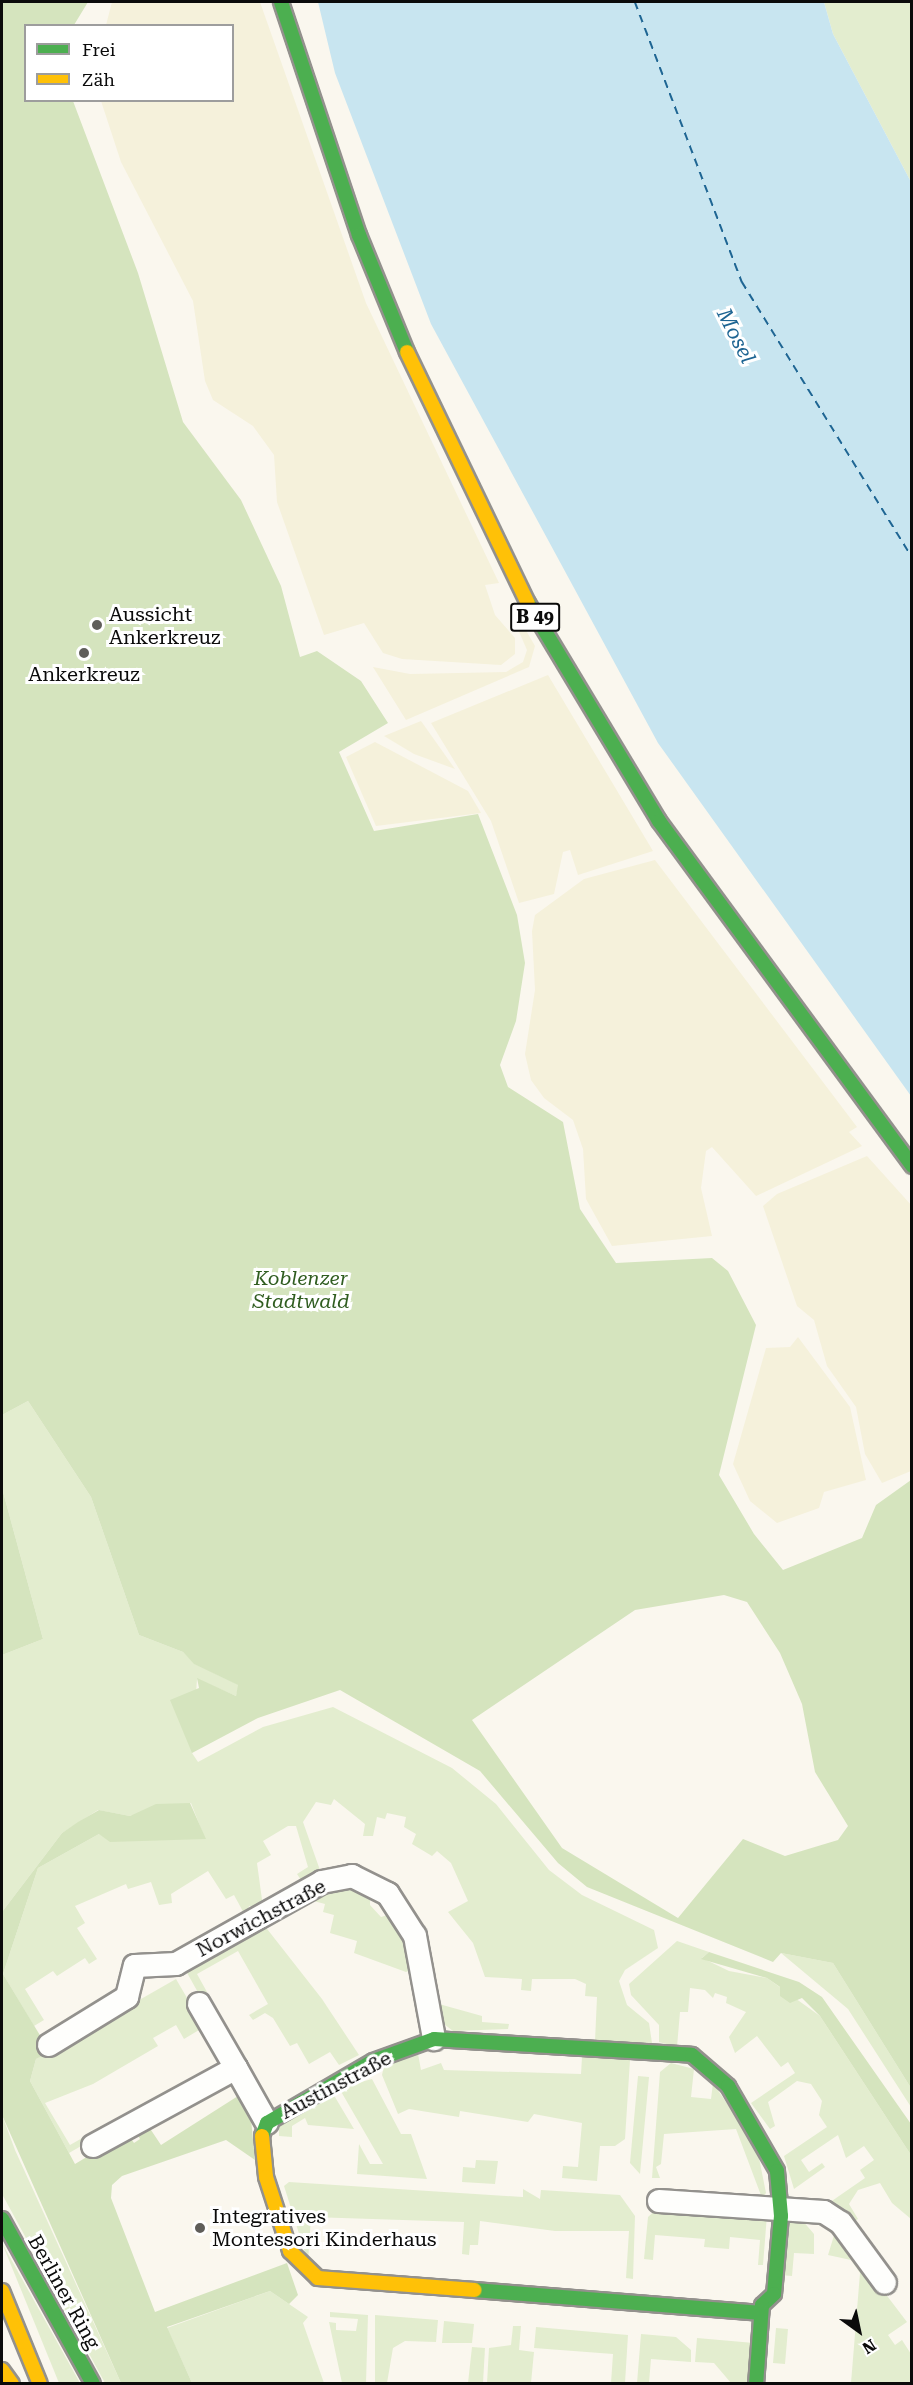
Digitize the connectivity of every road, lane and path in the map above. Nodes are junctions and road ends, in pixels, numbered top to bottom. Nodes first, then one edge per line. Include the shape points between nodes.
1 (281, 2) edge
2 (912, 1166) edge
3 (199, 2004) dead end
4 (435, 2039) junction
5 (49, 2045) dead end
6 (236, 2068) junction
7 (267, 2122) junction
8 (93, 2146) dead end
9 (659, 2201) dead end
10 (780, 2208) junction
11 (2, 2219) edge
12 (885, 2283) dead end
13 (2, 2291) edge
14 (761, 2313) junction
15 (6, 2350) dead end
16 (2, 2370) edge
17 (12, 2384) edge
18 (18, 2384) edge
19 (40, 2384) edge
20 (93, 2384) edge
21 (756, 2384) edge

1 - 2 street, B 49 via 359,235 409,356 531,610 659,821
3 - 6 street
4 - 5 street, Norwichstraße via 415,1936 388,1894 352,1876 322,1882 176,1964 135,1966 127,1997
4 - 7 street, Austinstraße via 374,2061
4 - 10 street, Austinstraße via 693,2055 717,2072 765,2142 777,2171
6 - 7 street
6 - 8 street
7 - 14 street, Austinstraße via 262,2139 266,2177 290,2251 318,2278
9 - 10 street
10 - 12 street via 834,2216
10 - 14 street, Austinstraße via 774,2294
11 - 20 street, Berliner Ring
13 - 19 street
14 - 21 street, Austinstraße
15 - 18 street
16 - 17 street

